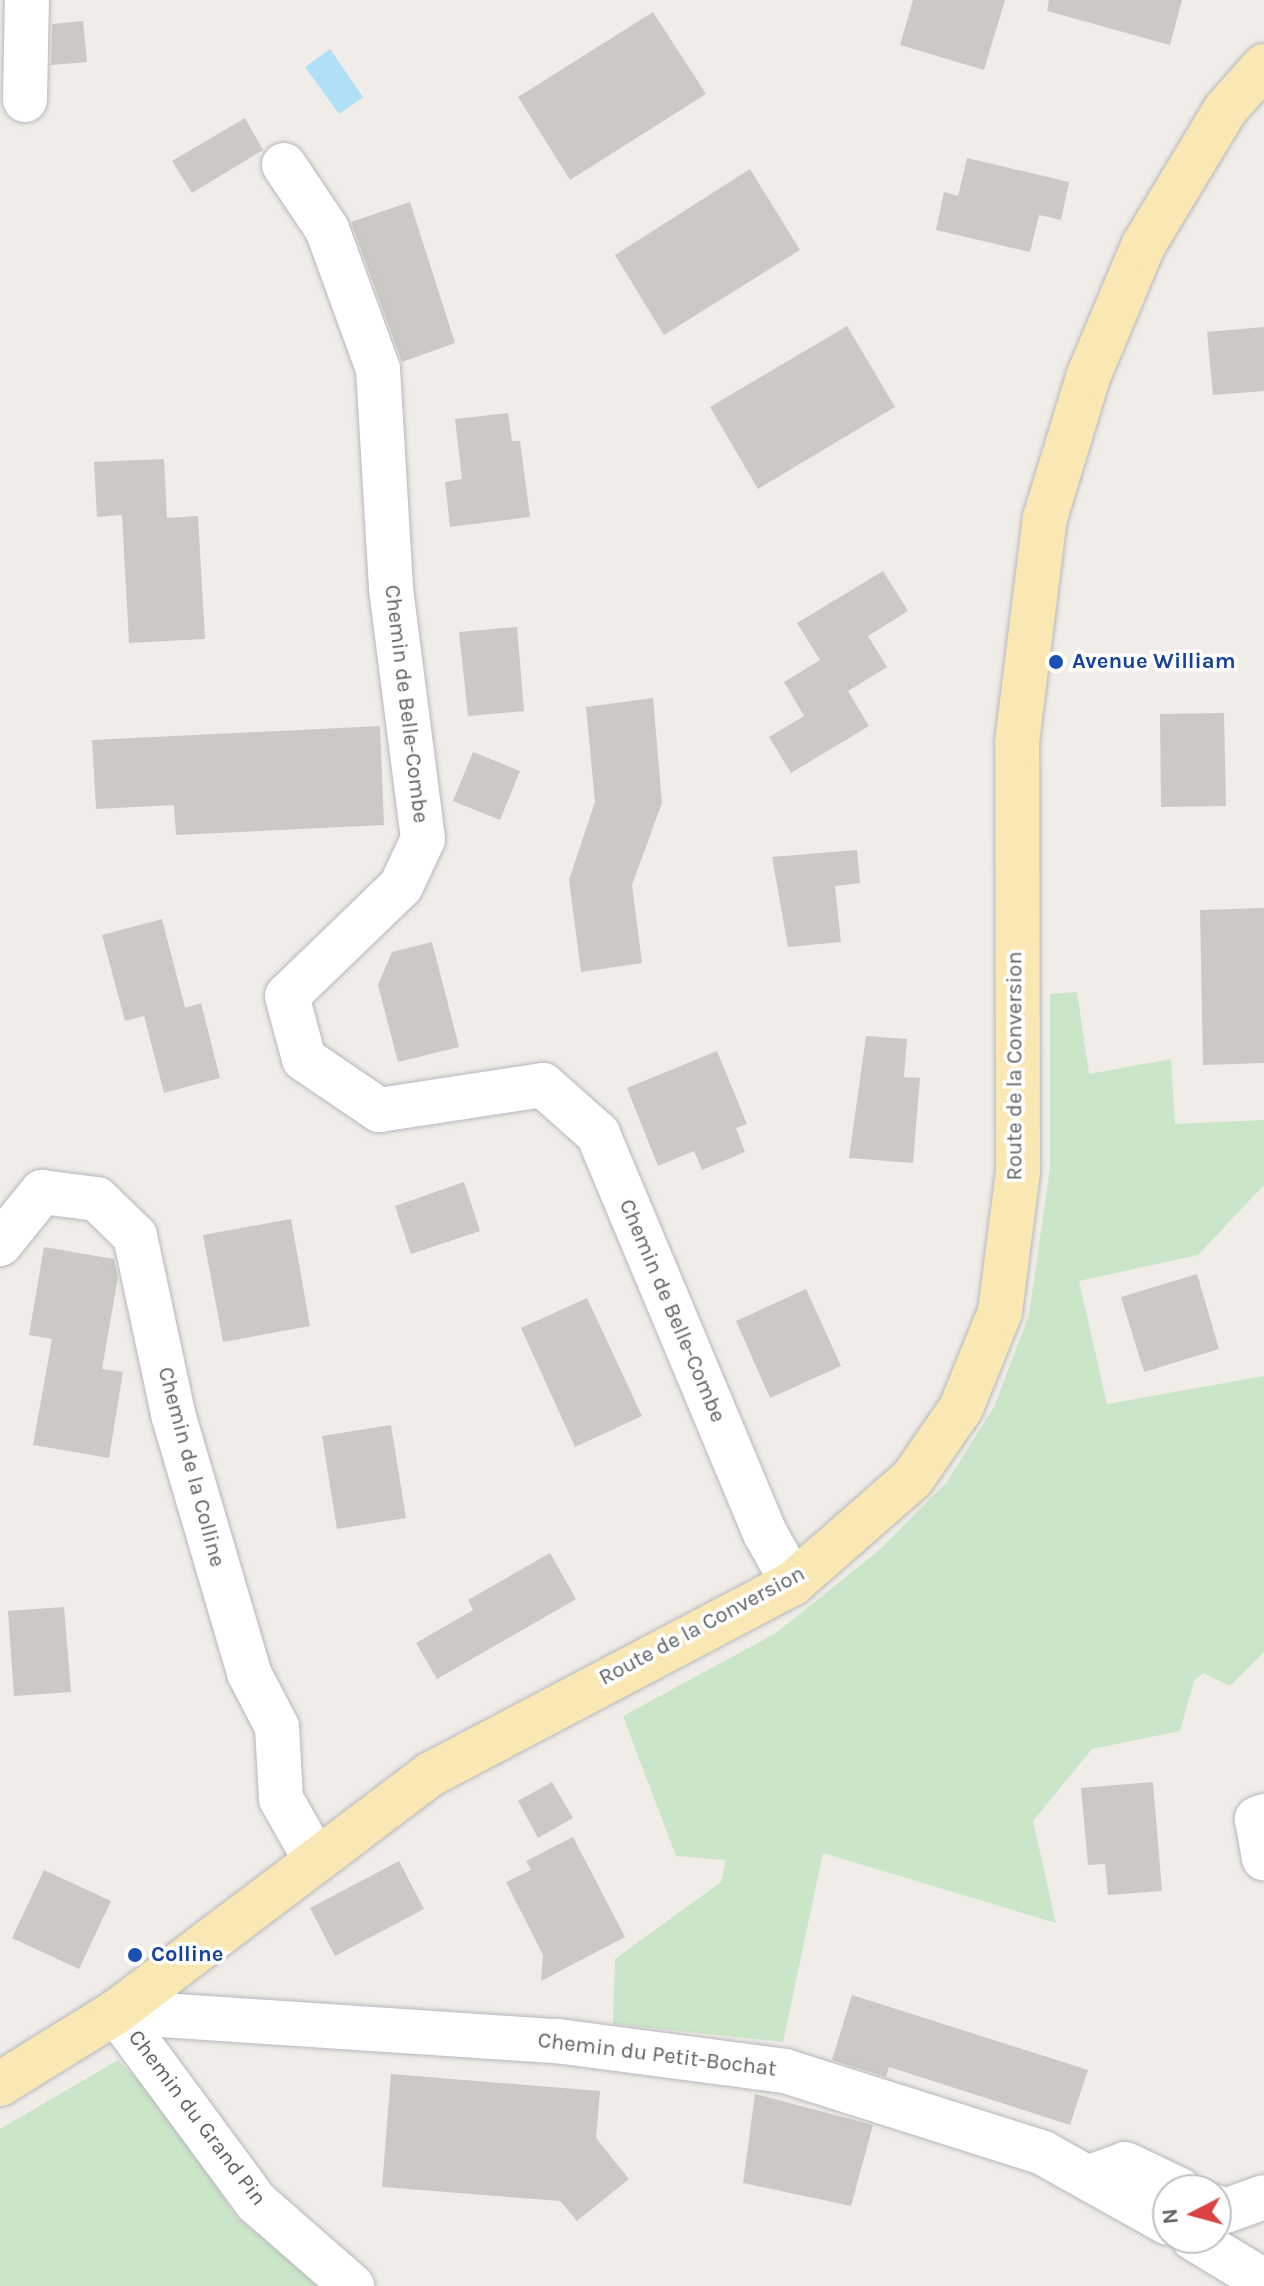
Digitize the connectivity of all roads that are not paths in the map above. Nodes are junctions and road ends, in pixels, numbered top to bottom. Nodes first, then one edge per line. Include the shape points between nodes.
1 (27, 0) edge
2 (1264, 66) edge
3 (25, 100) dead end
4 (284, 165) dead end
5 (0, 1244) edge
6 (793, 1583) junction
7 (1264, 1816) edge
8 (1264, 1858) edge
9 (315, 1859) junction
10 (116, 2012) junction
11 (0, 2084) edge
12 (1090, 2177) junction
13 (1152, 2177) edge
14 (1264, 2197) edge
15 (1232, 2208) edge
16 (1152, 2214) edge
17 (1219, 2254) edge
18 (1264, 2281) edge
19 (352, 2286) edge

1 - 3 street
2 - 6 main road, Route de la Conversion via 1225,110 1143,246 1088,377 1045,518 1026,625 1017,742 1018,1171 1000,1312 961,1408 912,1479
4 - 6 street, Chemin de Belle-Combe via 327,229 378,369 391,589 423,839 401,886 287,996 304,1059 379,1110 543,1085 598,1134 765,1533
5 - 9 street, Chemin de la Colline via 42,1192 97,1199 135,1236 173,1414 249,1673 277,1727 281,1799
6 - 9 main road, Route de la Conversion via 444,1767
7 - 8 street via 1257,1819
9 - 10 main road, Route de la Conversion
10 - 11 main road, Route de la Conversion
10 - 12 street, Chemin du Petit-Bochat via 557,2041 785,2071 1043,2153
10 - 19 street, Chemin du Grand Pin via 256,2202
12 - 13 street via 1125,2164
12 - 16 street, Chemin du Petit-Bochat
14 - 15 street
17 - 18 street

